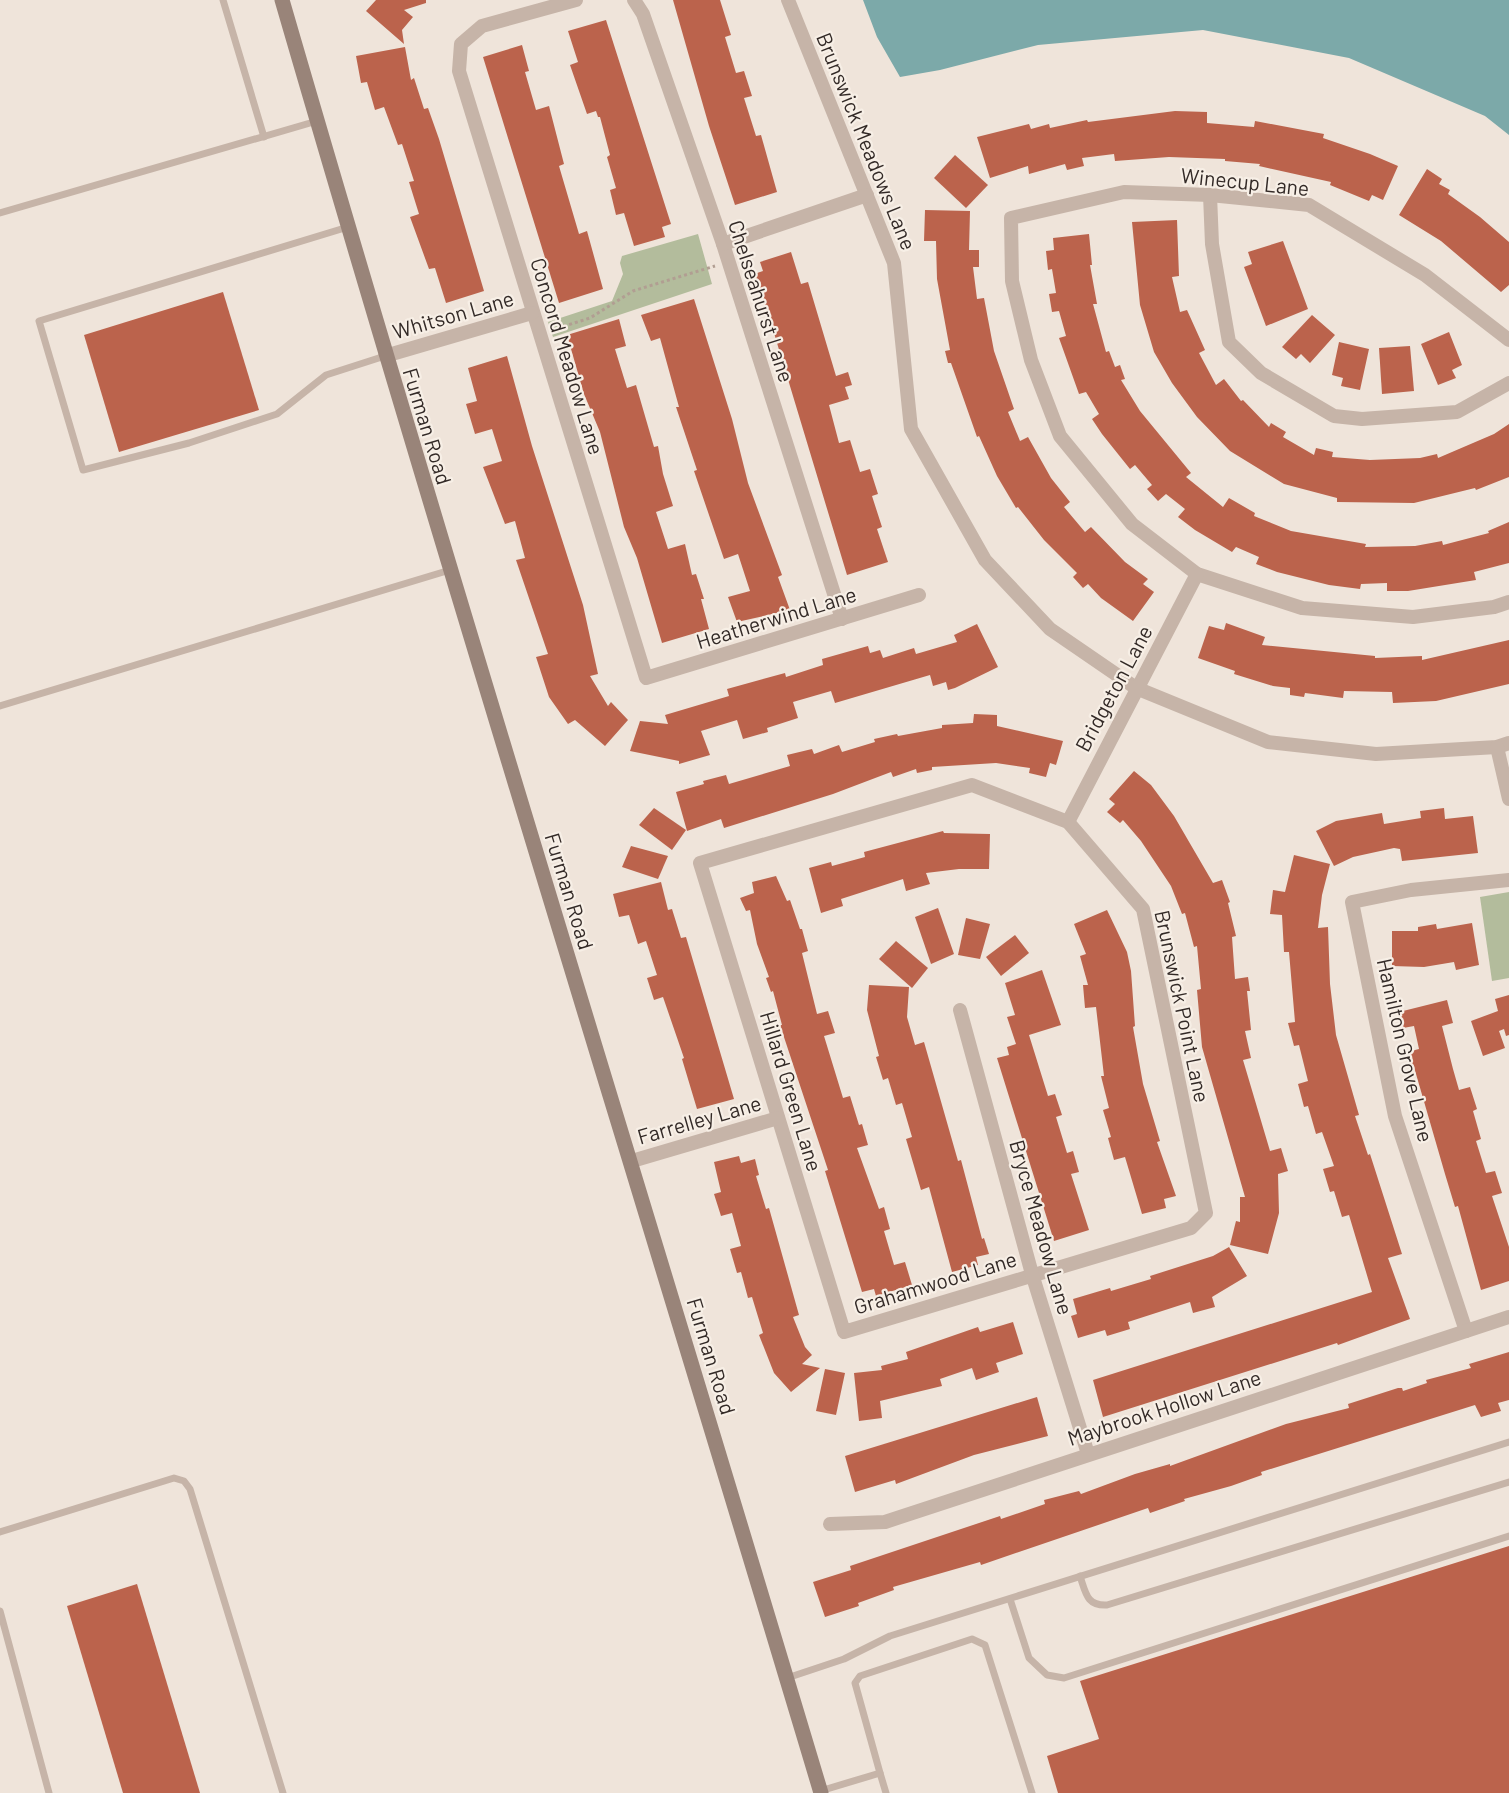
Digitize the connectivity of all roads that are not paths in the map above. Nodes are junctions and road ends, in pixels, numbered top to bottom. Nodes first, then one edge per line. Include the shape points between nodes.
1 (223, 0) edge
2 (282, 0) edge
3 (576, 0) edge
4 (634, 0) edge
5 (788, 0) edge
6 (317, 121) junction
7 (264, 137) junction
8 (867, 195) junction
9 (1210, 195) junction
10 (0, 213) edge
11 (348, 227) junction
12 (723, 244) junction
13 (532, 313) junction
14 (1509, 340) edge
15 (385, 356) junction
16 (1509, 383) edge
17 (450, 570) junction
18 (1197, 574) junction
19 (919, 595) dead end
20 (1509, 602) edge
21 (842, 619) junction
22 (645, 678) joint
23 (1136, 688) junction
24 (0, 706) edge
25 (1503, 745) edge
26 (1509, 800) edge
27 (1068, 822) junction
28 (699, 863) joint
29 (1509, 880) edge
30 (960, 1010) dead end
31 (778, 1118) junction
32 (632, 1161) junction
33 (1206, 1213) joint
34 (1032, 1274) junction
35 (1509, 1317) edge
36 (1466, 1331) junction
37 (844, 1332) joint
38 (1509, 1442) edge
39 (1088, 1454) junction
40 (1509, 1482) edge
41 (830, 1524) dead end
42 (0, 1532) edge
43 (1509, 1536) edge
44 (1080, 1576) junction
45 (1010, 1599) junction
46 (0, 1611) edge
47 (787, 1678) junction
48 (880, 1773) junction
49 (821, 1792) edge
50 (49, 1793) edge
51 (283, 1793) edge
52 (886, 1793) edge
53 (1032, 1793) edge

1 - 7 lane
2 - 6 street, Furman Road
3 - 13 street, Concord Meadow Lane via 482,26 461,44 459,71
4 - 12 street, Chelseahurst Lane via 643,14
5 - 8 street, Brunswick Meadows Lane
6 - 7 lane
6 - 11 street, Furman Road
7 - 10 lane
8 - 12 street
8 - 23 street, Brunswick Meadows Lane via 894,263 911,429 985,560 1050,629
9 - 14 street, Winecup Lane via 1309,205 1425,275
9 - 16 street via 1212,244 1229,342 1261,373 1334,416 1362,419 1457,412
9 - 18 street, Winecup Lane via 1124,192 1011,218 1012,281 1031,360 1060,436 1132,524
11 - 15 street, Furman Road
11 - 15 lane via 39,321 83,470 189,443 277,414 326,375
12 - 21 street, Chelseahurst Lane
13 - 15 street, Whitson Lane
13 - 22 street, Concord Meadow Lane
15 - 17 street, Furman Road
17 - 24 lane
17 - 32 street, Furman Road
18 - 20 street via 1302,608 1413,617 1494,608
18 - 23 street, Bridgeton Lane
19 - 21 street, Heatherwind Lane
21 - 22 street, Heatherwind Lane
23 - 25 street, Brunswick Meadows Lane via 1268,742 1376,754
23 - 27 street, Bridgeton Lane
25 - 26 street
27 - 28 street, Brunswick Point Lane via 972,785
27 - 33 street, Brunswick Point Lane via 1143,909
28 - 31 street, Hillard Green Lane
29 - 36 street, Hamilton Grove Lane via 1411,890 1352,902 1395,1116
30 - 34 street, Bryce Meadow Lane
31 - 32 street, Farrelley Lane
31 - 37 street, Hillard Green Lane
32 - 47 street, Furman Road
33 - 34 street, Grahamwood Lane via 1191,1228
34 - 37 street, Grahamwood Lane
34 - 39 street, Bryce Meadow Lane
35 - 36 street, Maybrook Hollow Lane
36 - 39 street, Maybrook Hollow Lane
38 - 44 lane
39 - 41 street, Maybrook Hollow Lane via 885,1522
40 - 44 lane via 1107,1605 1089,1602
42 - 51 lane via 174,1478 184,1481 190,1489
43 - 45 lane via 1064,1678 1047,1676 1029,1658
44 - 45 lane
45 - 47 lane via 890,1636 844,1659
46 - 50 lane
47 - 49 street, Furman Road
48 - 49 lane
48 - 52 lane
48 - 53 lane via 855,1683 860,1676 972,1639 985,1645

